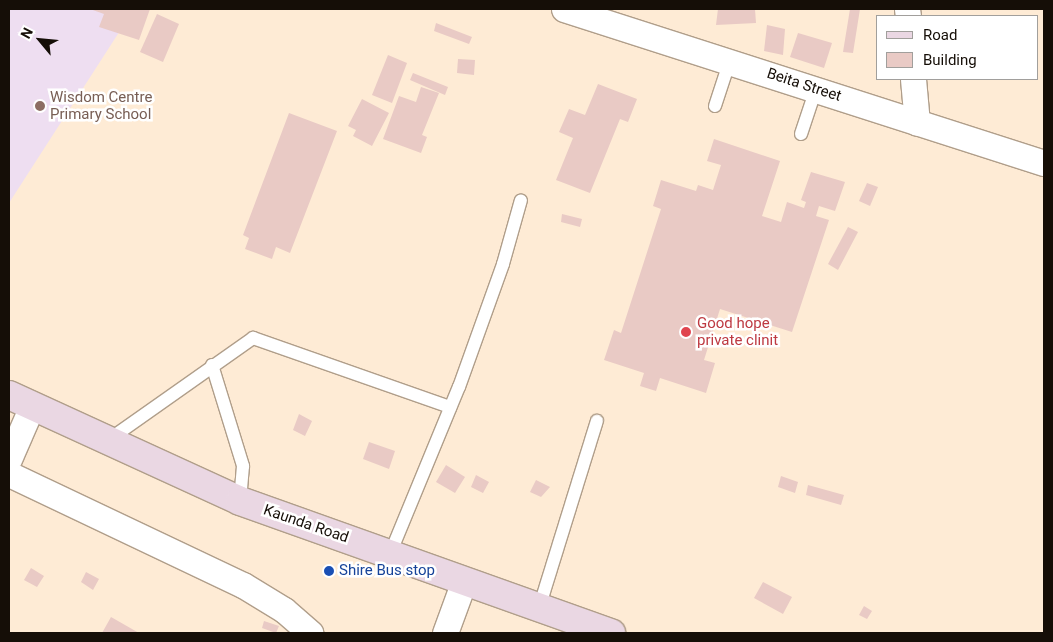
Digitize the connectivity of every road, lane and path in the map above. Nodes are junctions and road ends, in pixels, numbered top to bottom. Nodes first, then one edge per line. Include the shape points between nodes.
1 (564, 9) edge
2 (608, 15) edge
3 (730, 60) junction
4 (913, 80) edge
5 (816, 89) junction
6 (715, 106) dead end
7 (917, 123) junction
8 (801, 134) dead end
9 (1044, 163) edge
10 (521, 200) dead end
11 (212, 365) junction
12 (21, 401) edge
13 (450, 407) junction
14 (597, 421) dead end
15 (107, 441) junction
16 (9, 459) edge
17 (9, 474) edge
18 (240, 501) junction
19 (390, 554) junction
20 (464, 581) junction
21 (539, 608) junction
22 (310, 633) edge
23 (445, 633) edge
24 (610, 633) edge

1 - 2 street, Beita Street
2 - 3 street, Beita Street
3 - 5 street, Beita Street
3 - 6 lane
4 - 7 street
5 - 7 street, Beita Street
5 - 8 lane
7 - 9 street, Beita Street
10 - 13 lane via 503,264
11 - 13 lane via 253,338
11 - 15 lane
11 - 18 lane via 243,466
12 - 15 main road, Kaunda Road
12 - 16 street
13 - 19 lane
14 - 21 lane
15 - 18 main road, Kaunda Road
17 - 22 street via 244,585 284,610
18 - 19 main road, Kaunda Road
19 - 20 main road, Kaunda Road
20 - 21 main road, Kaunda Road
20 - 23 street
21 - 24 main road, Kaunda Road

